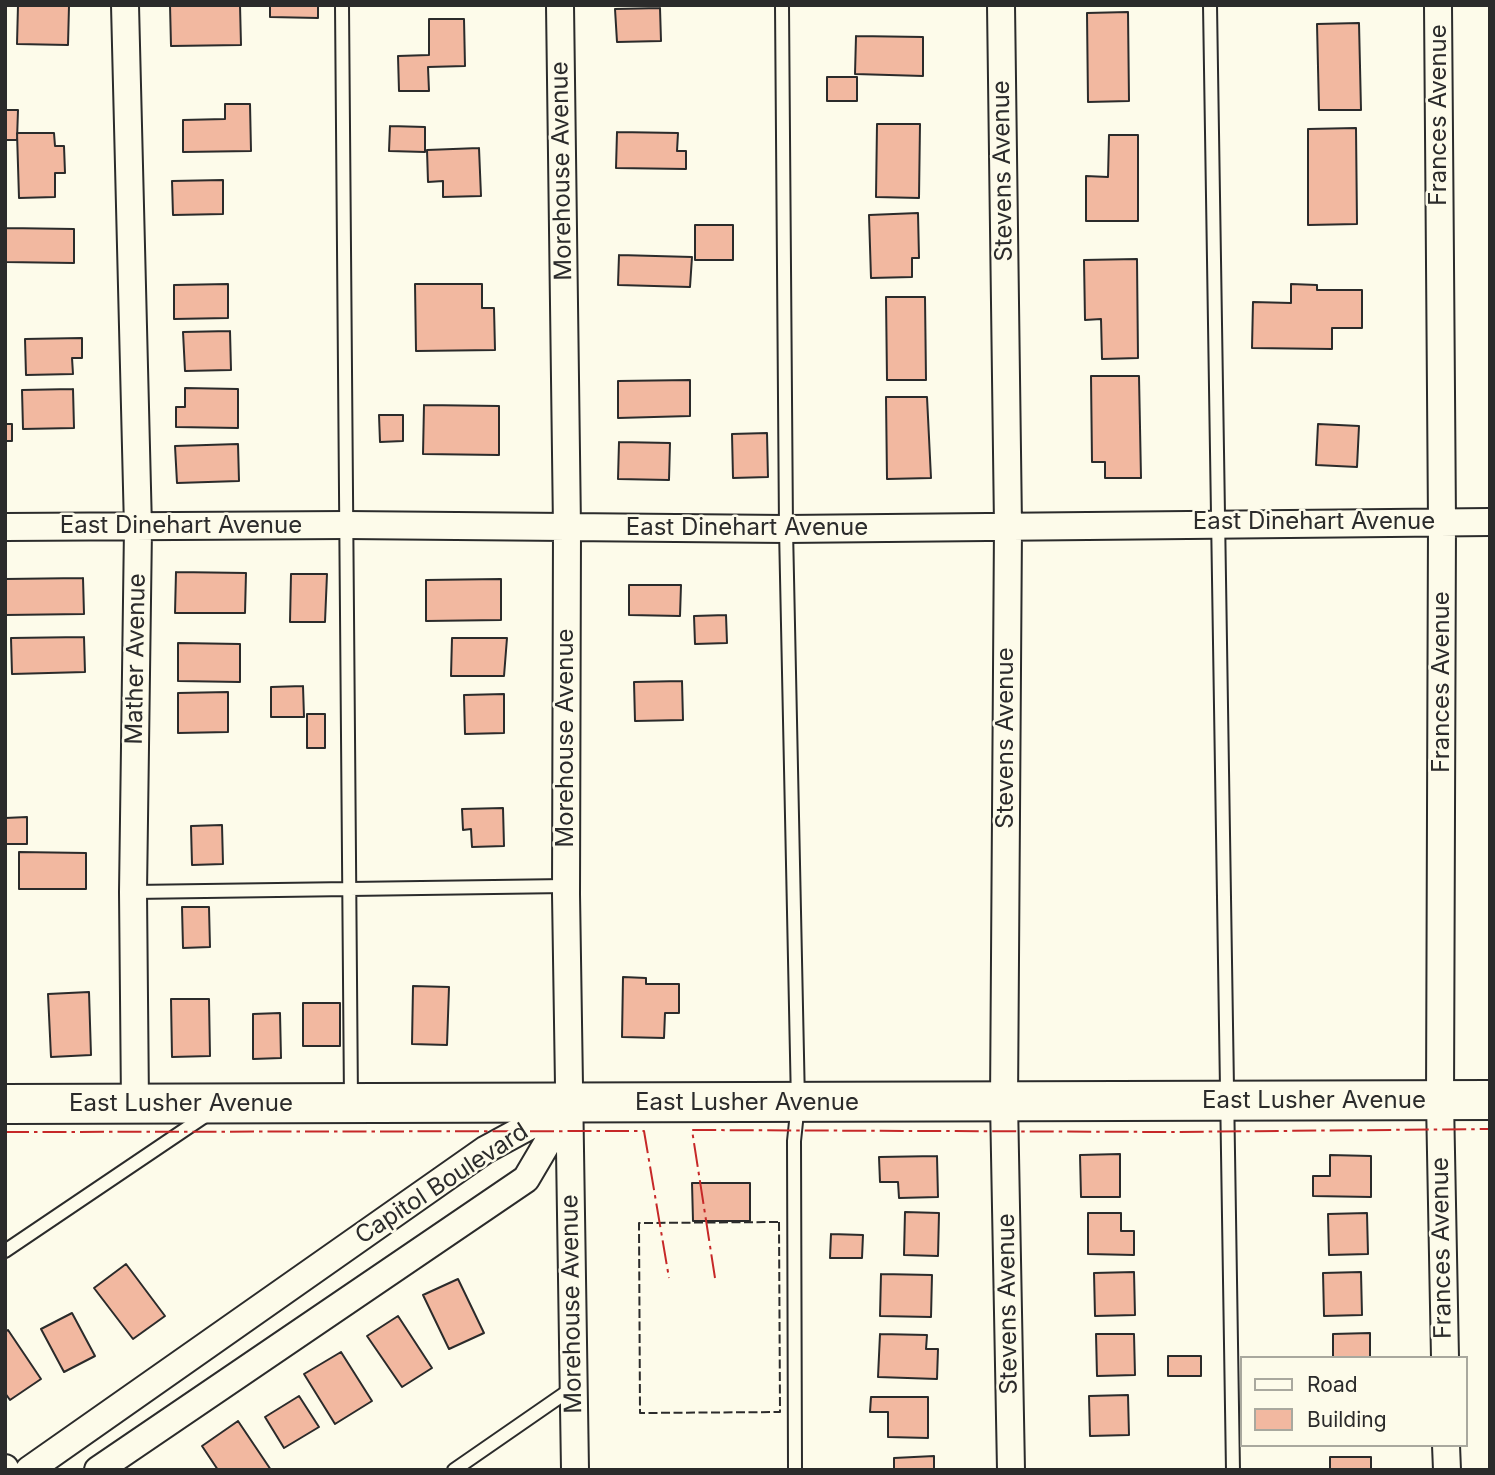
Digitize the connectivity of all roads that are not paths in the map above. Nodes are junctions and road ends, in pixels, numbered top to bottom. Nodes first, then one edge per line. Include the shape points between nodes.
1 (125, 5) edge
2 (342, 5) edge
3 (560, 5) edge
4 (782, 5) edge
5 (1001, 5) edge
6 (1210, 5) edge
7 (1438, 5) edge
8 (1442, 522) junction
9 (1490, 522) edge
10 (1220, 523) junction
11 (346, 525) junction
12 (1008, 526) junction
13 (5, 527) edge
14 (138, 528) junction
15 (567, 528) junction
16 (786, 529) junction
17 (566, 886) junction
18 (349, 887) junction
19 (132, 892) junction
20 (1440, 1101) junction
21 (1490, 1101) edge
22 (1004, 1102) junction
23 (1228, 1102) junction
24 (798, 1103) junction
25 (5, 1104) edge
26 (135, 1104) junction
27 (222, 1104) junction
28 (351, 1104) junction
29 (570, 1105) junction
30 (5, 1251) edge
31 (1445, 1356) edge
32 (574, 1387) junction
33 (1446, 1447) edge
34 (29, 1470) edge
35 (98, 1470) edge
36 (454, 1470) edge
37 (575, 1470) edge
38 (795, 1470) edge
39 (1011, 1470) edge
40 (1233, 1470) edge
41 (1447, 1470) edge

1 - 14 street, Mather Avenue
2 - 11 lane
3 - 15 street, Morehouse Avenue
4 - 16 lane
5 - 12 street, Stevens Avenue
6 - 10 lane
7 - 8 street, Frances Avenue
8 - 9 street, East Dinehart Avenue
8 - 10 street, East Dinehart Avenue
8 - 20 street, Frances Avenue
10 - 12 street, East Dinehart Avenue
10 - 23 lane
11 - 14 street, East Dinehart Avenue
11 - 15 street, East Dinehart Avenue
11 - 18 lane
12 - 16 street, East Dinehart Avenue
12 - 22 street, Stevens Avenue
13 - 14 street, East Dinehart Avenue
14 - 19 street, Mather Avenue
15 - 16 street, East Dinehart Avenue
15 - 17 street, Morehouse Avenue
16 - 24 lane
17 - 18 lane
17 - 29 street, Morehouse Avenue
18 - 19 lane
18 - 28 lane
19 - 26 street, Mather Avenue
20 - 21 main road, East Lusher Avenue
20 - 23 main road, East Lusher Avenue
20 - 31 street, Frances Avenue
22 - 23 main road, East Lusher Avenue
22 - 24 main road, East Lusher Avenue
22 - 39 street, Stevens Avenue
23 - 40 lane
24 - 29 main road, East Lusher Avenue
24 - 38 lane via 794,1141
25 - 26 main road, East Lusher Avenue
26 - 27 main road, East Lusher Avenue
27 - 28 main road, East Lusher Avenue
27 - 30 lane
28 - 29 main road, East Lusher Avenue
29 - 32 street, Morehouse Avenue
29 - 34 street, Capitol Boulevard via 485,1150
29 - 35 street, Capitol Boulevard via 526,1179
32 - 36 lane
32 - 37 street, Morehouse Avenue
33 - 41 street

